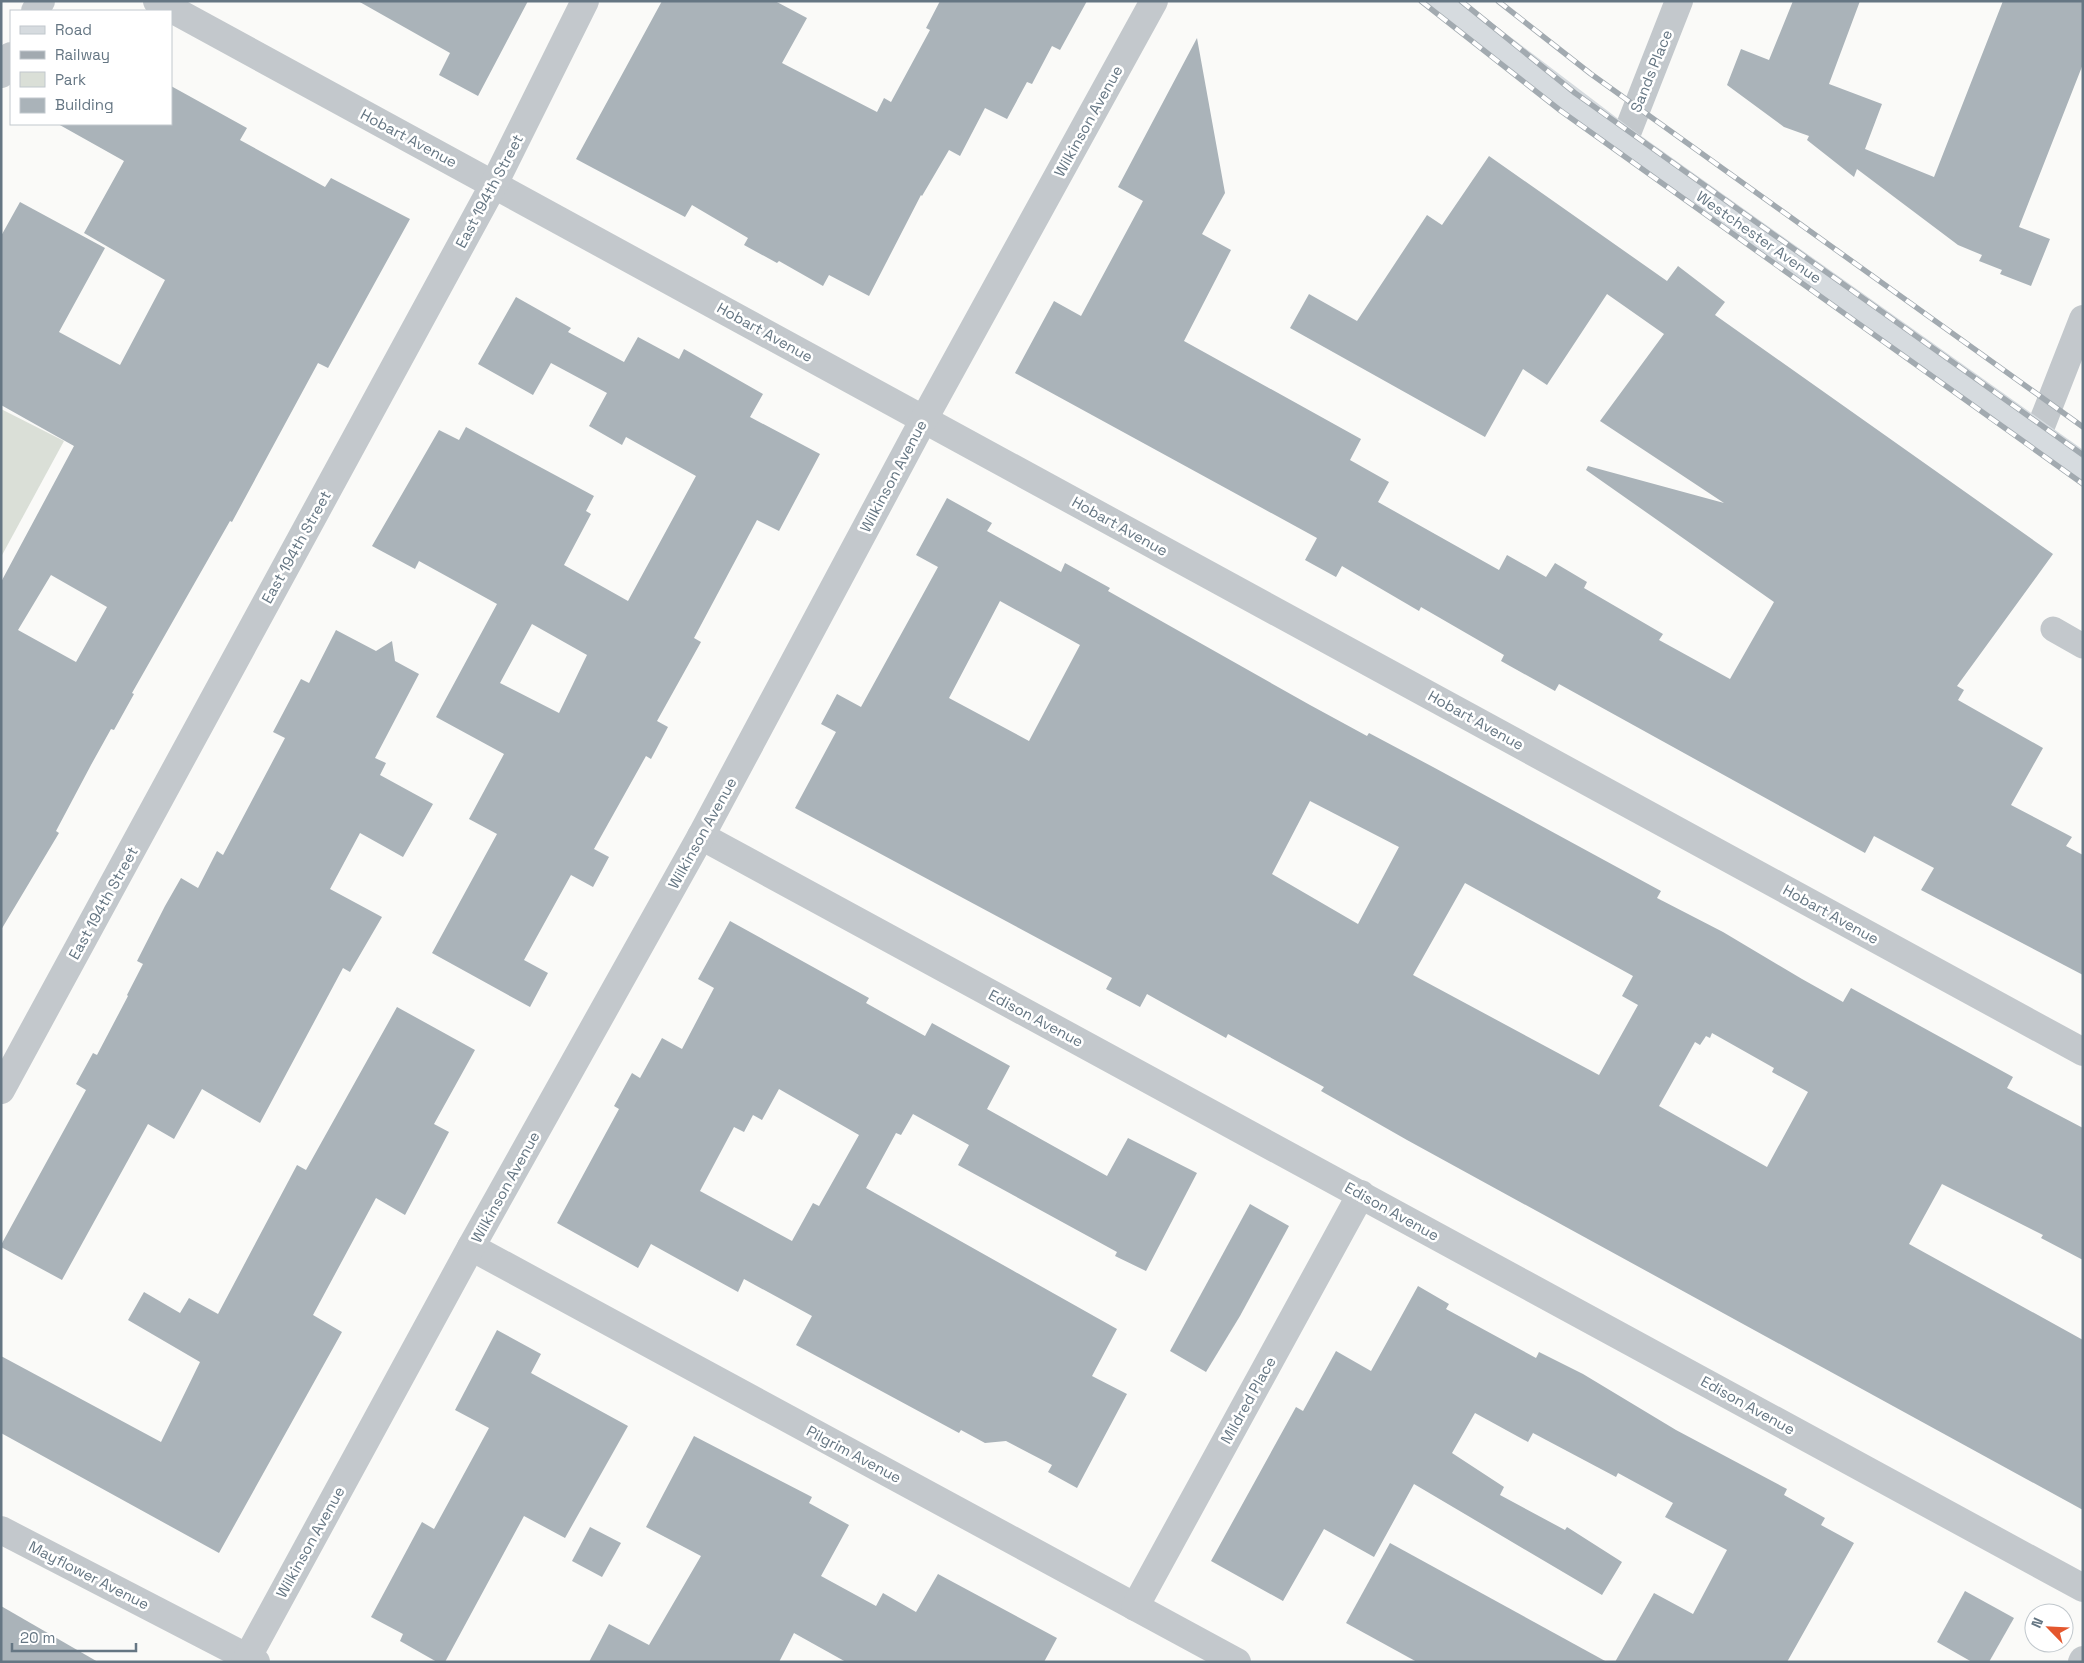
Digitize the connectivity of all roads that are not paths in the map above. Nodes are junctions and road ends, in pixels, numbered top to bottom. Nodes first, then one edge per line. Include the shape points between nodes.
1 (157, 1) edge
2 (585, 1) edge
3 (1154, 1) edge
4 (1440, 1) edge
5 (1679, 1) edge
6 (10, 58) edge
7 (1, 74) edge
8 (1624, 141) junction
9 (494, 184) junction
10 (2083, 319) edge
11 (924, 419) junction
12 (2038, 434) junction
13 (2083, 466) edge
14 (2053, 629) dead end
15 (2083, 646) edge
16 (701, 836) junction
17 (2083, 1052) edge
18 (1, 1090) edge
19 (1361, 1194) junction
20 (471, 1247) junction
21 (1, 1530) edge
22 (2083, 1588) edge
23 (1136, 1606) junction
24 (249, 1660) edge
25 (1237, 1662) edge

1 - 9 street, Hobart Avenue
2 - 9 street, East 194th Street
3 - 11 street, Wilkinson Avenue
4 - 8 main road, Westchester Avenue
5 - 8 street, Sands Place
6 - 7 street
8 - 12 main road, Westchester Avenue
9 - 11 street, Hobart Avenue
9 - 18 street, East 194th Street
10 - 12 street
11 - 16 street, Wilkinson Avenue
11 - 17 street, Hobart Avenue
12 - 13 main road, Westchester Avenue
14 - 15 lane
16 - 19 street, Edison Avenue
16 - 20 street, Wilkinson Avenue
19 - 22 street, Edison Avenue
19 - 23 street, Mildred Place
20 - 23 street, Pilgrim Avenue
20 - 24 street, Wilkinson Avenue
21 - 24 street, Mayflower Avenue
23 - 25 street, Pilgrim Avenue

